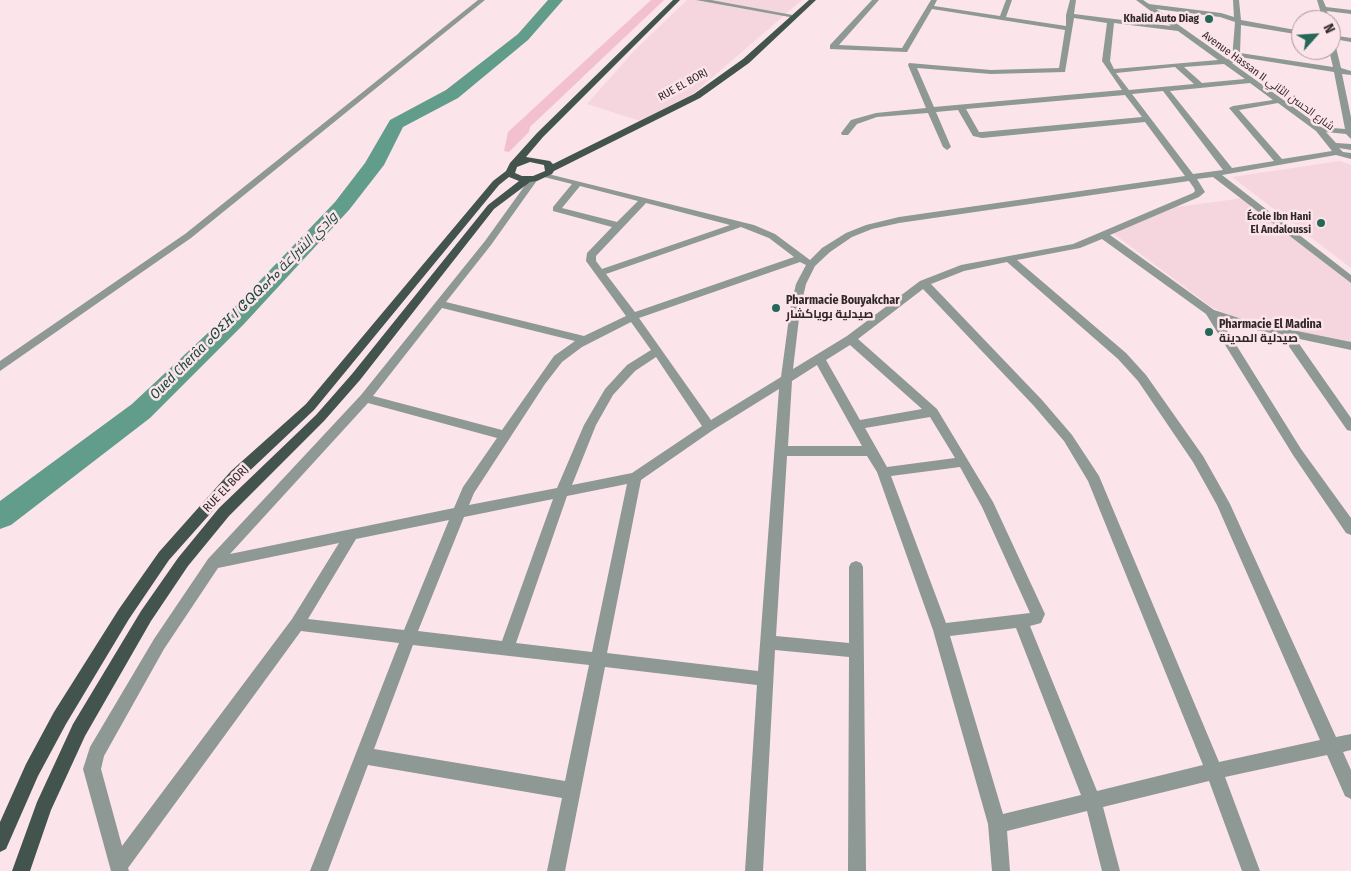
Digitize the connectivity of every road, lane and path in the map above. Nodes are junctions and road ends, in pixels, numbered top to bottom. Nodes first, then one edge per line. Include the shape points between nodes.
1 (482, 0) edge
2 (677, 0) edge
3 (699, 0) edge
4 (813, 0) edge
5 (876, 0) edge
6 (1073, 0) edge
7 (1138, 0) edge
8 (1236, 0) edge
9 (1320, 0) edge
10 (1006, 1) edge
11 (932, 3) edge
12 (1146, 5) junction
13 (1323, 8) joint
14 (1351, 12) edge
15 (1069, 15) junction
16 (795, 16) junction
17 (1002, 18) junction
18 (1111, 21) junction
19 (1238, 21) junction
20 (1068, 28) junction
21 (1178, 29) junction
22 (1291, 31) edge
23 (1238, 55) junction
24 (1336, 60) edge
25 (1223, 61) junction
26 (1177, 65) junction
27 (1339, 70) junction
28 (1111, 71) junction
29 (1351, 73) edge
30 (1250, 81) junction
31 (1201, 86) junction
32 (1165, 89) junction
33 (1127, 92) junction
34 (1278, 101) junction
35 (960, 106) junction
36 (930, 109) junction
37 (1349, 109) edge
38 (1148, 119) junction
39 (1318, 129) junction
40 (845, 132) dead end
41 (1351, 134) edge
42 (948, 147) dead end
43 (1342, 148) edge
44 (1351, 156) edge
45 (1280, 162) junction
46 (514, 167) junction
47 (1229, 171) junction
48 (1215, 174) junction
49 (540, 176) junction
50 (1191, 176) junction
51 (578, 183) junction
52 (643, 201) junction
53 (741, 224) junction
54 (619, 226) junction
55 (1102, 234) junction
56 (1008, 258) junction
57 (806, 261) junction
58 (599, 272) junction
59 (1351, 280) edge
60 (924, 283) junction
61 (439, 304) junction
62 (1210, 312) junction
63 (632, 317) junction
64 (1285, 332) junction
65 (851, 338) junction
66 (584, 340) junction
67 (1351, 346) edge
68 (658, 351) junction
69 (819, 358) junction
70 (0, 367) edge
71 (786, 380) junction
72 (366, 398) junction
73 (933, 412) junction
74 (858, 425) junction
75 (709, 426) junction
76 (1351, 427) edge
77 (504, 435) junction
78 (780, 451) junction
79 (872, 452) junction
80 (964, 462) junction
81 (883, 472) junction
82 (635, 478) junction
83 (562, 492) junction
84 (458, 512) junction
85 (1351, 529) edge
86 (353, 533) junction
87 (213, 563) junction
88 (856, 567) dead end
89 (1021, 621) junction
90 (297, 624) junction
91 (941, 630) junction
92 (409, 636) junction
93 (768, 642) junction
94 (506, 650) junction
95 (856, 651) junction
96 (600, 661) junction
97 (765, 679) junction
98 (1351, 742) edge
99 (1332, 746) junction
100 (363, 756) junction
101 (1214, 771) junction
102 (1351, 790) edge
103 (573, 792) junction
104 (1092, 802) junction
105 (997, 824) junction
106 (0, 843) edge
107 (119, 869) edge
108 (21, 871) edge
109 (319, 871) edge
110 (556, 871) edge
111 (754, 871) edge
112 (857, 871) edge
113 (1001, 871) edge
114 (1111, 871) edge
115 (1251, 871) edge

1 - 70 street via 196,230
2 - 46 main road, RUE EL BORJ via 540,135
3 - 16 street
4 - 16 main road, RUE EL BORJ
5 - 11 street via 833,47 904,50
6 - 15 street
7 - 12 street, Avenue Hassan II شارع الحسن الثاني
8 - 19 street
9 - 13 street
10 - 17 street
11 - 17 street
12 - 19 street via 1220,15
12 - 21 street, Avenue Hassan II شارع الحسن الثاني
13 - 14 street
15 - 18 street
15 - 20 street
16 - 49 main road, RUE EL BORJ via 746,61 697,96
17 - 20 street
18 - 21 street
18 - 28 street via 1106,56
19 - 22 street
19 - 23 street
20 - 36 street via 1062,70 991,72 912,65
21 - 25 street, Avenue Hassan II شارع الحسن الثاني
23 - 25 street via 1235,62
23 - 27 street
24 - 27 street
25 - 26 street
25 - 30 street, Avenue Hassan II شارع الحسن الثاني
26 - 28 street
26 - 31 street
27 - 29 street
27 - 37 street
28 - 33 street
30 - 31 street
30 - 34 street, Avenue Hassan II شارع الحسن الثاني
31 - 32 street
32 - 33 street
32 - 47 street
33 - 35 street
33 - 38 street
34 - 39 street, Avenue Hassan II شارع الحسن الثاني
34 - 45 street via 1233,108
35 - 36 street
35 - 38 street via 976,134 982,135
36 - 40 street via 864,117
36 - 42 street
37 - 41 street
38 - 50 street
39 - 41 street
39 - 43 street, Avenue Hassan II شارع الحسن الثاني
43 - 44 street
43 - 45 street
45 - 47 street
46 - 49 main road via 516,178
46 - 49 main road via 536,159 547,162
46 - 106 main road, RUE EL BORJ via 496,183 310,407 236,476 164,556 60,718 32,770
47 - 48 street
48 - 50 street
48 - 59 street
49 - 51 street
49 - 61 street
49 - 108 main road, RUE EL BORJ via 491,207 356,377 320,418 224,512 183,562 146,616 79,730 43,808
50 - 55 street via 1199,188 1196,195
50 - 57 street via 892,221 849,234
51 - 52 street
51 - 54 street via 556,209
52 - 53 street
52 - 54 street
53 - 57 street via 763,231
53 - 58 street
54 - 58 street via 591,255 591,261
55 - 56 street via 1066,249
55 - 62 street
56 - 60 street via 961,268
56 - 99 street via 1122,356 1142,378 1198,459 1223,504
57 - 63 street
57 - 71 street via 795,310
58 - 63 street
60 - 65 street
60 - 101 street via 1038,403 1068,438 1094,480
61 - 66 street
61 - 72 street
62 - 64 street
62 - 85 street via 1297,452
63 - 66 street
63 - 68 street
64 - 67 street
64 - 76 street
65 - 69 street
65 - 73 street
66 - 77 street via 558,359
68 - 75 street
68 - 83 street via 632,368 609,392 590,425
69 - 71 street
69 - 74 street
71 - 75 street
71 - 78 street
72 - 77 street
72 - 87 street
73 - 74 street
73 - 80 street
74 - 79 street
75 - 82 street
77 - 84 street
78 - 79 street
78 - 93 street
79 - 81 street
80 - 81 street
80 - 89 street via 1038,614 1036,618
81 - 91 street
82 - 83 street
82 - 96 street
83 - 84 street
83 - 94 street
84 - 86 street
84 - 92 street
86 - 87 street
86 - 90 street
87 - 107 street via 159,644 96,753 92,769
88 - 95 street
89 - 91 street
89 - 104 street
90 - 92 street
90 - 107 street
91 - 105 street
92 - 94 street
92 - 100 street
93 - 95 street
93 - 97 street
94 - 96 street
95 - 112 street
96 - 97 street
96 - 103 street
97 - 111 street
98 - 99 street
99 - 101 street
99 - 102 street
100 - 103 street
100 - 109 street
101 - 104 street
101 - 115 street
103 - 110 street
104 - 105 street
104 - 114 street
105 - 113 street

